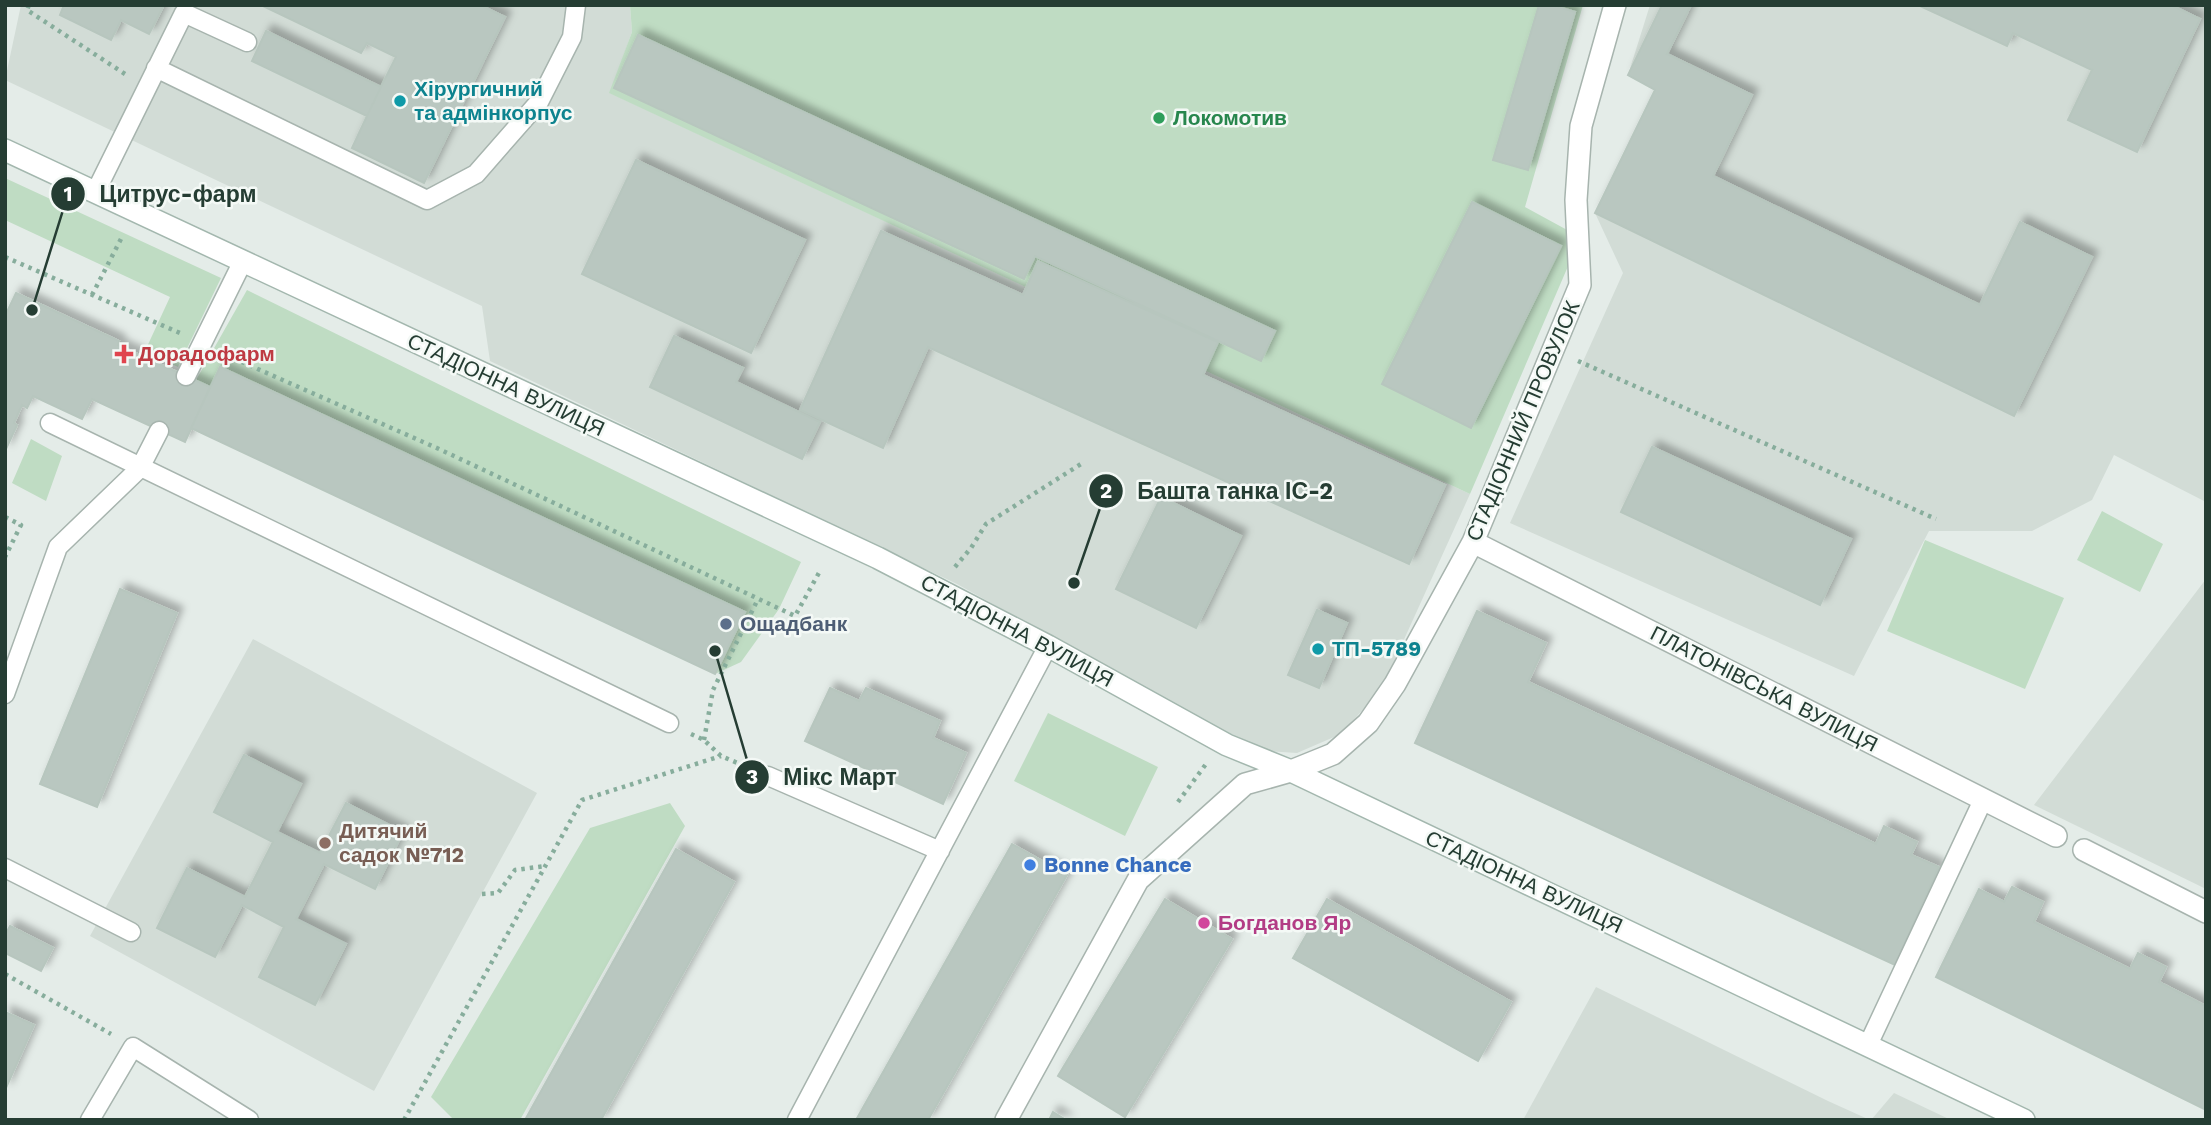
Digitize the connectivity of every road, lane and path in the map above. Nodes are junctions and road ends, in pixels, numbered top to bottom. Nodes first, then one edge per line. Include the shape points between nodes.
1 (29, 5) edge
2 (576, 5) edge
3 (1615, 5) edge
4 (247, 42) dead end
5 (156, 68) junction
6 (146, 88) junction
7 (5, 150) edge
8 (95, 193) junction
9 (124, 233) dead end
10 (5, 257) edge
11 (243, 263) junction
12 (92, 295) junction
13 (166, 326) dead end
14 (202, 344) junction
15 (1572, 356) dead end
16 (186, 376) dead end
17 (50, 423) dead end
18 (159, 431) dead end
19 (1082, 464) dead end
20 (140, 468) junction
21 (5, 517) edge
22 (1936, 519) dead end
23 (1473, 542) junction
24 (5, 557) edge
25 (952, 570) dead end
26 (820, 571) dead end
27 (758, 598) junction
28 (1048, 646) junction
29 (5, 694) edge
30 (668, 723) dead end
31 (1291, 771) junction
32 (768, 776) dead end
33 (1983, 800) junction
34 (2056, 836) dead end
35 (2084, 850) dead end
36 (940, 851) junction
37 (546, 866) junction
38 (5, 868) edge
39 (482, 894) dead end
40 (2206, 912) edge
41 (131, 932) dead end
42 (5, 974) edge
43 (1868, 1045) junction
44 (133, 1047) junction
45 (90, 1120) edge
46 (249, 1120) edge
47 (404, 1120) edge
48 (797, 1120) edge
49 (1006, 1120) edge
50 (2024, 1120) edge

1 - 6 path via 27,10
2 - 5 lane via 572,37 539,102 476,174 427,200
3 - 23 street, СТАДІОННИЙ ПРОВУЛОК via 1581,126 1576,200 1580,285
4 - 5 lane via 184,13
5 - 6 lane
6 - 8 lane
7 - 8 street, СТАДІОННА ВУЛИЦЯ
8 - 11 street, СТАДІОННА ВУЛИЦЯ
9 - 12 path
10 - 12 path
11 - 14 lane
11 - 28 street, СТАДІОННА ВУЛИЦЯ via 837,538
12 - 13 path
14 - 16 lane
14 - 27 path
15 - 22 path
17 - 20 lane
18 - 20 lane
19 - 25 path via 986,524
20 - 29 lane via 58,547
20 - 30 lane
21 - 24 path via 21,525
23 - 31 street, СТАДІОННИЙ ПРОВУЛОК via 1395,684 1368,723 1333,754
23 - 33 street, ПЛАТОНІВСЬКА ВУЛИЦЯ
26 - 27 path via 795,616
27 - 37 path via 713,690 704,740 721,756 582,800
28 - 31 street, СТАДІОННА ВУЛИЦЯ via 1227,745
28 - 36 lane
31 - 43 street, СТАДІОННА ВУЛИЦЯ
31 - 49 street, СТАДІОННИЙ ПРОВУЛОК via 1245,784 1138,880
32 - 36 lane
33 - 34 street, ПЛАТОНІВСЬКА ВУЛИЦЯ
33 - 43 lane
35 - 40 street
36 - 48 lane
37 - 39 path via 515,870 498,894
37 - 47 path
38 - 41 lane
42 - 44 path
43 - 50 street, СТАДІОННА ВУЛИЦЯ
44 - 45 lane
44 - 46 lane

